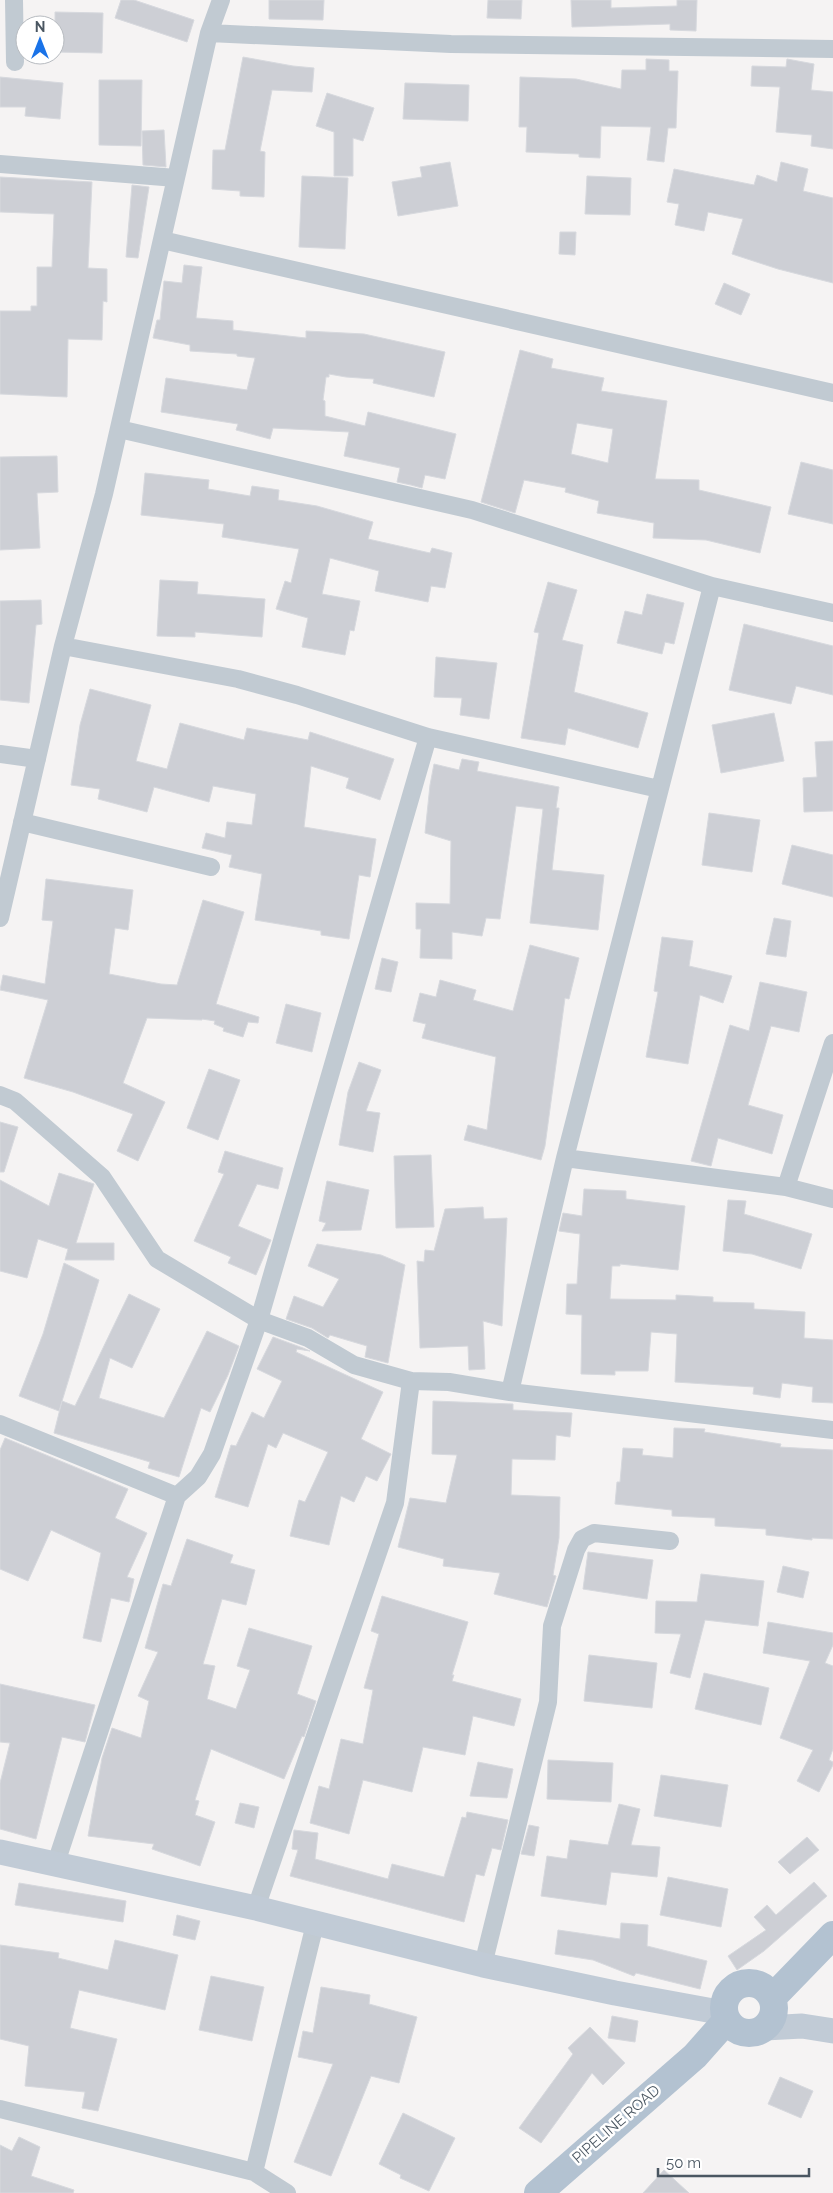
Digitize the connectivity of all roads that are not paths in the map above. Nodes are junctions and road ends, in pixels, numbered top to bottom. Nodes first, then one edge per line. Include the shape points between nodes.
1 (14, 0) edge
2 (220, 0) edge
3 (209, 33) junction
4 (833, 49) edge
5 (15, 62) dead end
6 (0, 164) edge
7 (176, 178) junction
8 (162, 240) junction
9 (833, 393) edge
10 (119, 429) junction
11 (712, 586) junction
12 (833, 613) edge
13 (62, 646) junction
14 (428, 737) junction
15 (0, 754) edge
16 (37, 759) junction
17 (659, 789) junction
18 (22, 822) junction
19 (211, 867) dead end
20 (0, 918) edge
21 (833, 1043) edge
22 (0, 1095) edge
23 (565, 1158) junction
24 (786, 1187) junction
25 (833, 1199) edge
26 (259, 1320) junction
27 (411, 1381) junction
28 (510, 1392) junction
29 (0, 1424) edge
30 (833, 1430) edge
31 (177, 1496) junction
32 (670, 1541) dead end
33 (0, 1852) edge
34 (56, 1863) junction
35 (256, 1908) junction
36 (315, 1924) junction
37 (829, 1938) edge
38 (483, 1964) junction
39 (748, 2009) junction
40 (833, 2031) edge
41 (0, 2109) edge
42 (254, 2172) junction
43 (287, 2193) edge
44 (538, 2193) edge

1 - 5 street
2 - 3 street
3 - 4 street via 451,44
3 - 7 street
6 - 7 street
7 - 8 street
8 - 9 street
8 - 10 street
10 - 11 street via 472,510
10 - 13 street
11 - 12 street
11 - 17 street
13 - 14 street via 238,678
13 - 16 street
14 - 17 street
14 - 26 street
15 - 16 street
16 - 18 street
17 - 23 street
18 - 19 street
18 - 20 street
21 - 24 street
22 - 26 street via 15,1101 102,1177 157,1259
23 - 24 street
23 - 28 street
24 - 25 street
26 - 27 street via 308,1338 354,1365
26 - 31 street via 212,1454 198,1477
27 - 28 street via 449,1382
27 - 35 street via 395,1503
28 - 30 street
29 - 31 street
31 - 34 street
32 - 38 street via 594,1533 582,1539 576,1550 552,1626 548,1702
33 - 34 street
34 - 35 street
35 - 36 street
36 - 38 street
36 - 42 street
37 - 39 main road, PIPELINE ROAD
38 - 39 street via 649,2000
39 - 40 street via 802,2026
39 - 44 main road, PIPELINE ROAD
41 - 42 street
42 - 43 street

